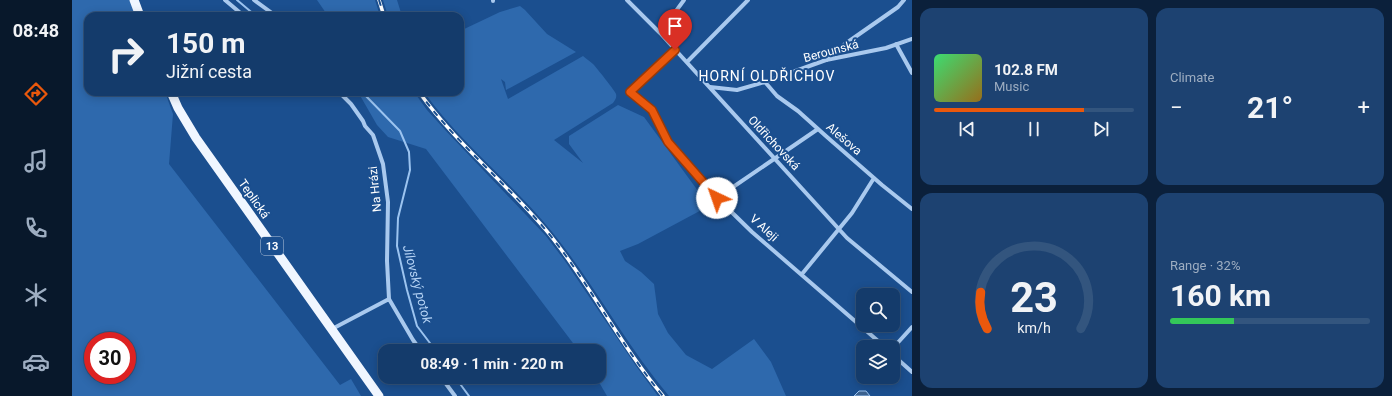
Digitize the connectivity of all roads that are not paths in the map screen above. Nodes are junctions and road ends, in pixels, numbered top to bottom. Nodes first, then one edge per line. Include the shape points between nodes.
1 (134, 0) edge
2 (225, 0) edge
3 (254, 0) edge
4 (627, 0) edge
5 (684, 0) edge
6 (748, 0) edge
7 (904, 0) edge
8 (138, 12) edge
9 (239, 12) edge
10 (270, 12) edge
11 (660, 33) junction
12 (912, 39) edge
13 (896, 44) junction
14 (675, 50) junction
15 (826, 60) junction
16 (687, 62) junction
17 (912, 73) edge
18 (765, 82) junction
19 (710, 87) junction
20 (173, 96) edge
21 (343, 96) edge
22 (818, 129) junction
23 (774, 159) junction
24 (874, 178) junction
25 (717, 198) junction
26 (912, 209) edge
27 (839, 229) junction
28 (802, 274) junction
29 (912, 292) edge
30 (389, 299) junction
31 (912, 327) edge
32 (332, 329) junction
33 (877, 340) edge
34 (900, 340) edge
35 (416, 344) edge
36 (900, 361) edge
37 (912, 372) edge
38 (446, 384) edge
39 (379, 396) edge
40 (455, 396) edge

1 - 8 main road
2 - 9 street
3 - 10 street
4 - 11 street, Oldřichovská
5 - 11 street
6 - 16 street
7 - 15 street
11 - 14 street, Oldřichovská
12 - 13 street, Berounská
13 - 15 street, Berounská
13 - 17 street
14 - 16 street, Oldřichovská
14 - 25 street, V Aleji via 630,92 652,110 668,142
15 - 18 street, Berounská
16 - 19 street, Oldřichovská
18 - 19 street, Berounská via 737,90
18 - 22 street, Alešova
19 - 23 street, Oldřichovská
20 - 32 main road, Teplická / 13 via 196,138
21 - 30 street, Na Hrázi via 373,135 384,164 388,202
22 - 23 street
22 - 24 street, Alešova
23 - 25 street
23 - 27 street, Oldřichovská
24 - 26 street, Alešova
24 - 27 street
25 - 28 street, V Aleji via 752,232
27 - 28 street
27 - 29 street, Oldřichovská
28 - 33 street, V Aleji
30 - 32 street
30 - 35 street
31 - 34 street
32 - 39 main road, Teplická / 13
36 - 37 street
38 - 40 street

